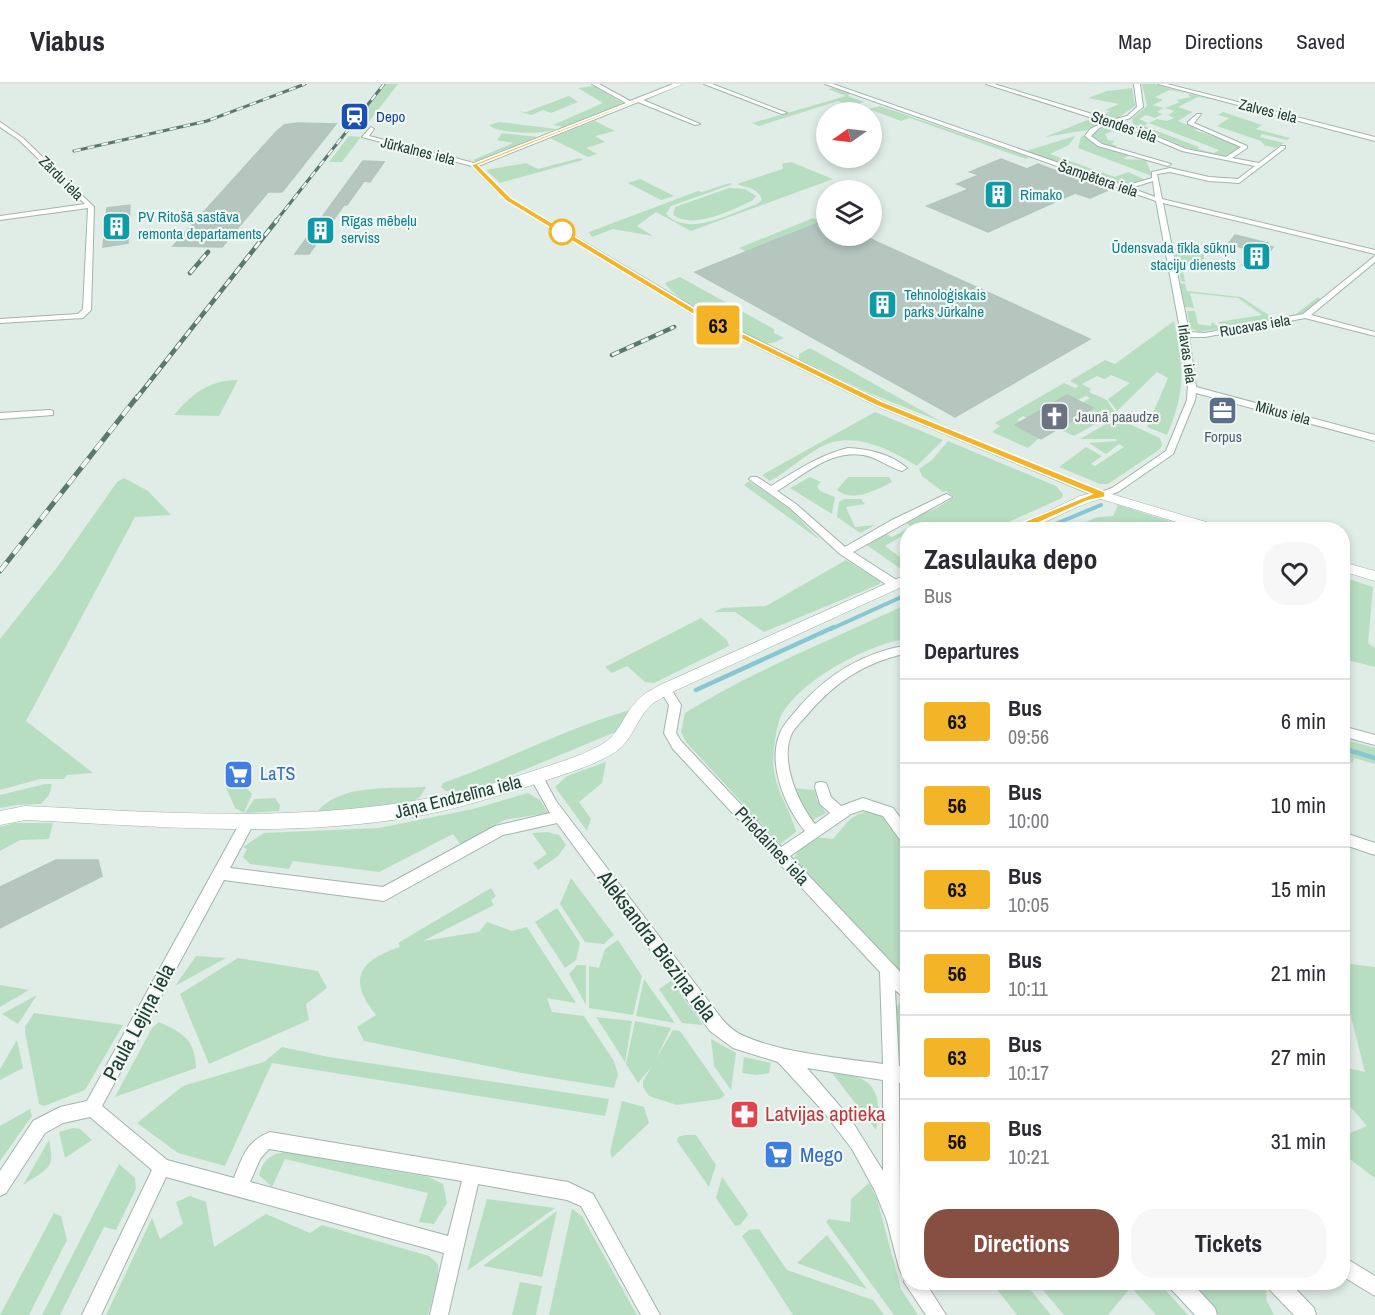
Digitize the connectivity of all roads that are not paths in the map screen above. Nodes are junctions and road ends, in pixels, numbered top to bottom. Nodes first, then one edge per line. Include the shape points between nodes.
1 (595, 84) edge
2 (678, 84) edge
3 (707, 84) edge
4 (828, 84) edge
5 (989, 84) edge
6 (1137, 84) edge
7 (1161, 84) edge
8 (639, 100) junction
9 (630, 103) junction
10 (784, 113) dead end
11 (1199, 115) dead end
12 (1124, 120) junction
13 (1112, 122) junction
14 (0, 124) edge
15 (698, 124) dead end
16 (371, 129) dead end
17 (1137, 130) junction
18 (1375, 139) edge
19 (1282, 147) dead end
20 (1228, 159) junction
21 (1168, 164) dead end
22 (474, 165) junction
23 (1260, 165) junction
24 (1154, 176) junction
25 (1124, 188) junction
26 (1159, 200) junction
27 (88, 206) junction
28 (0, 218) edge
29 (1375, 252) edge
30 (1375, 258) edge
31 (1305, 316) junction
32 (0, 321) edge
33 (1185, 334) junction
34 (1375, 334) edge
35 (1192, 389) junction
36 (50, 413) dead end
37 (0, 416) edge
38 (1375, 438) edge
39 (902, 468) dead end
40 (754, 479) dead end
41 (771, 490) junction
42 (1101, 495) junction
43 (947, 497) dead end
44 (1033, 522) edge
45 (1192, 522) edge
46 (844, 552) junction
47 (1350, 569) edge
48 (1375, 576) edge
49 (900, 581) edge
50 (894, 584) junction
51 (900, 651) edge
52 (665, 689) junction
53 (1350, 733) edge
54 (1375, 740) edge
55 (536, 777) junction
56 (821, 787) dead end
57 (840, 814) junction
58 (560, 817) junction
59 (0, 818) edge
60 (247, 823) junction
61 (900, 828) edge
62 (814, 833) junction
63 (1350, 841) edge
64 (1375, 849) edge
65 (781, 855) junction
66 (221, 873) junction
67 (887, 969) junction
68 (900, 983) edge
69 (780, 1054) junction
70 (899, 1075) edge
71 (92, 1108) junction
72 (162, 1167) junction
73 (472, 1174) junction
74 (0, 1187) edge
75 (239, 1188) junction
76 (892, 1208) junction
77 (900, 1238) edge
78 (454, 1247) junction
79 (1350, 1270) edge
80 (1375, 1287) edge
81 (919, 1290) edge
82 (1185, 1290) edge
83 (1284, 1290) edge
84 (91, 1315) edge
85 (439, 1315) edge
86 (651, 1315) edge
87 (937, 1315) edge
88 (1208, 1315) edge
89 (1307, 1315) edge

1 - 9 street
2 - 8 street
3 - 10 street
4 - 25 street, Šampētera iela
5 - 13 street, Stendes iela
6 - 12 street via 1140,106
7 - 18 street, Zalves iela
8 - 9 street
8 - 15 street
9 - 22 street
11 - 20 street via 1190,123 1245,147
12 - 13 street
12 - 17 street
13 - 17 street, Stendes iela
13 - 21 street via 1090,131 1089,137 1100,145
14 - 27 street, Zārdu iela via 21,139
16 - 22 street, Jūrkalnes iela via 365,137
17 - 20 street, Stendes iela via 1184,150
19 - 23 street
20 - 23 street, Stendes iela
22 - 42 street, Jūrkalnes iela via 508,199 702,316 878,403
23 - 24 street via 1239,181 1170,170
24 - 25 street
24 - 26 street, Irlavas iela
25 - 26 street, Šampētera iela
26 - 29 street, Šampētera iela
26 - 33 street, Irlavas iela
27 - 28 street
27 - 32 street, Zārdu iela via 91,207 87,310 80,316
30 - 31 street, Rucavas iela
31 - 33 street, Rucavas iela via 1205,335
31 - 34 street
33 - 35 street, Irlavas iela
35 - 38 street, Mikus iela
35 - 42 street, Irlavas iela via 1170,452 1115,490
36 - 37 street
39 - 41 street via 871,452 844,450
40 - 41 street
41 - 46 street
42 - 44 street
42 - 45 street, Jūrkalnes iela
43 - 46 street
46 - 50 street
47 - 48 street
49 - 50 street, Jāņa Endzelīna iela
50 - 52 street, Jāņa Endzelīna iela
51 - 62 street via 877,654 825,685 785,734 784,777 799,816
52 - 55 street, Jāņa Endzelīna iela via 646,702 614,745
52 - 65 street, Priedaines iela via 675,705 670,733 677,745
53 - 54 street
55 - 58 street, Aleksandra Bieziņa iela
55 - 60 street, Jāņa Endzelīna iela via 484,794 390,814 347,820
56 - 57 street via 825,800
57 - 61 street via 863,804 882,808
57 - 62 street
58 - 66 street via 500,830 384,894
58 - 69 street, Aleksandra Bieziņa iela via 716,1025 741,1043
59 - 60 street, Jāņa Endzelīna iela via 25,813
60 - 66 street, Paula Lejiņa iela
62 - 65 street
63 - 64 street
65 - 67 street, Priedaines iela
66 - 71 street, Paula Lejiņa iela
67 - 68 street, Priedaines iela
67 - 70 street
69 - 70 street
69 - 76 street, Aleksandra Bieziņa iela via 811,1082 871,1162
70 - 76 street
71 - 72 street
71 - 74 street via 60,1115 39,1127
72 - 75 street
72 - 84 street
73 - 75 street via 270,1140 255,1150
73 - 78 street
73 - 86 street via 568,1191 587,1200
75 - 78 street
76 - 77 street, Aleksandra Bieziņa iela
78 - 85 street
79 - 80 street
81 - 87 street
82 - 88 street
83 - 89 street

